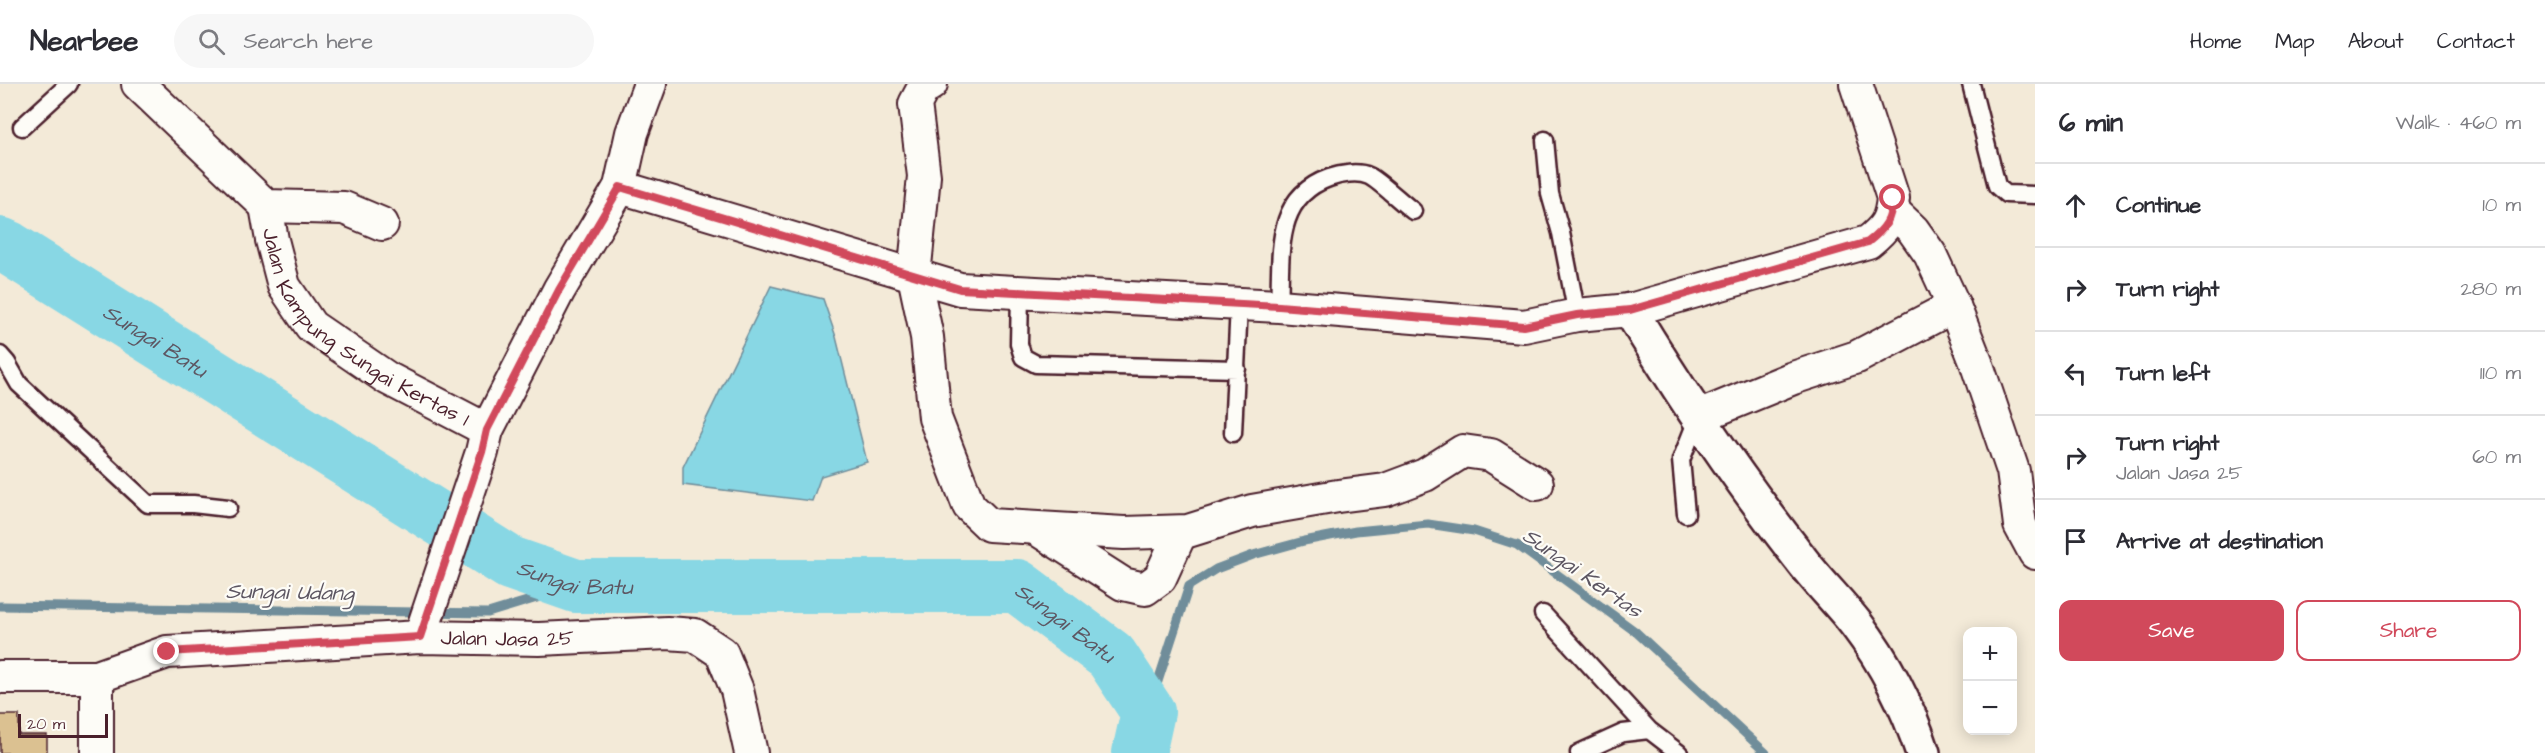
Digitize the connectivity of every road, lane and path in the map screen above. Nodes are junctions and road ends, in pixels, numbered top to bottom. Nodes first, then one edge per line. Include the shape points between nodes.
1 (69, 84) edge
2 (138, 84) edge
3 (650, 84) edge
4 (930, 84) edge
5 (1856, 84) edge
6 (1971, 84) edge
7 (22, 128) dead end
8 (1545, 140) dead end
9 (620, 187) junction
10 (2035, 195) edge
11 (266, 206) junction
12 (1892, 210) junction
13 (1413, 211) dead end
14 (382, 224) dead end
15 (914, 276) junction
16 (1020, 292) junction
17 (1239, 304) junction
18 (1279, 306) junction
19 (1954, 306) junction
20 (1630, 310) junction
21 (1577, 315) junction
22 (0, 355) edge
23 (1237, 369) junction
24 (1698, 417) junction
25 (1233, 433) dead end
26 (485, 441) junction
27 (1537, 484) dead end
28 (228, 508) dead end
29 (1686, 514) dead end
30 (1036, 528) junction
31 (1181, 531) junction
32 (2035, 553) edge
33 (1543, 614) dead end
34 (423, 628) junction
35 (0, 677) edge
36 (97, 677) junction
37 (1649, 730) junction
38 (97, 753) edge
39 (751, 753) edge
40 (1579, 753) edge
41 (1679, 753) edge
42 (1923, 753) edge

1 - 7 lane
2 - 11 street
3 - 9 street via 632,133
4 - 15 street via 915,104 924,176
5 - 12 street via 1893,198
6 - 10 lane via 1997,186 2006,194
8 - 21 lane via 1550,194
9 - 15 street
9 - 26 street via 559,290
11 - 14 street via 344,208
11 - 26 street, Jalan Kampung Sungai Kertas 1 via 284,285 311,326
12 - 19 street via 1930,254
12 - 20 street via 1885,229 1868,242
13 - 18 lane via 1369,176 1342,174 1316,183 1292,206 1283,225
15 - 16 street via 960,289
15 - 30 street via 927,337 935,417 969,506 989,525
16 - 17 street
16 - 23 lane via 1019,344 1023,357 1036,364
17 - 18 street
17 - 23 lane
18 - 21 street via 1524,326
19 - 24 street via 1857,357
19 - 32 street via 2013,471 2020,525
20 - 21 street
20 - 24 street
22 - 28 lane via 20,384 148,504
23 - 25 lane
24 - 29 lane via 1681,460
24 - 42 street via 1800,559 1856,625 1886,668
26 - 34 street
27 - 31 street via 1491,455 1463,451 1425,475 1385,490 1252,512
30 - 31 street via 1124,533
30 - 31 street via 1123,584 1145,589 1160,578
33 - 37 lane
34 - 36 street, Jalan Jasa 25 via 167,652
34 - 39 street, Jalan Jasa 25 via 539,639 695,635 722,653 737,690
35 - 36 street, Jalan Jasa 25
36 - 38 street
37 - 40 lane via 1623,733
37 - 41 lane

